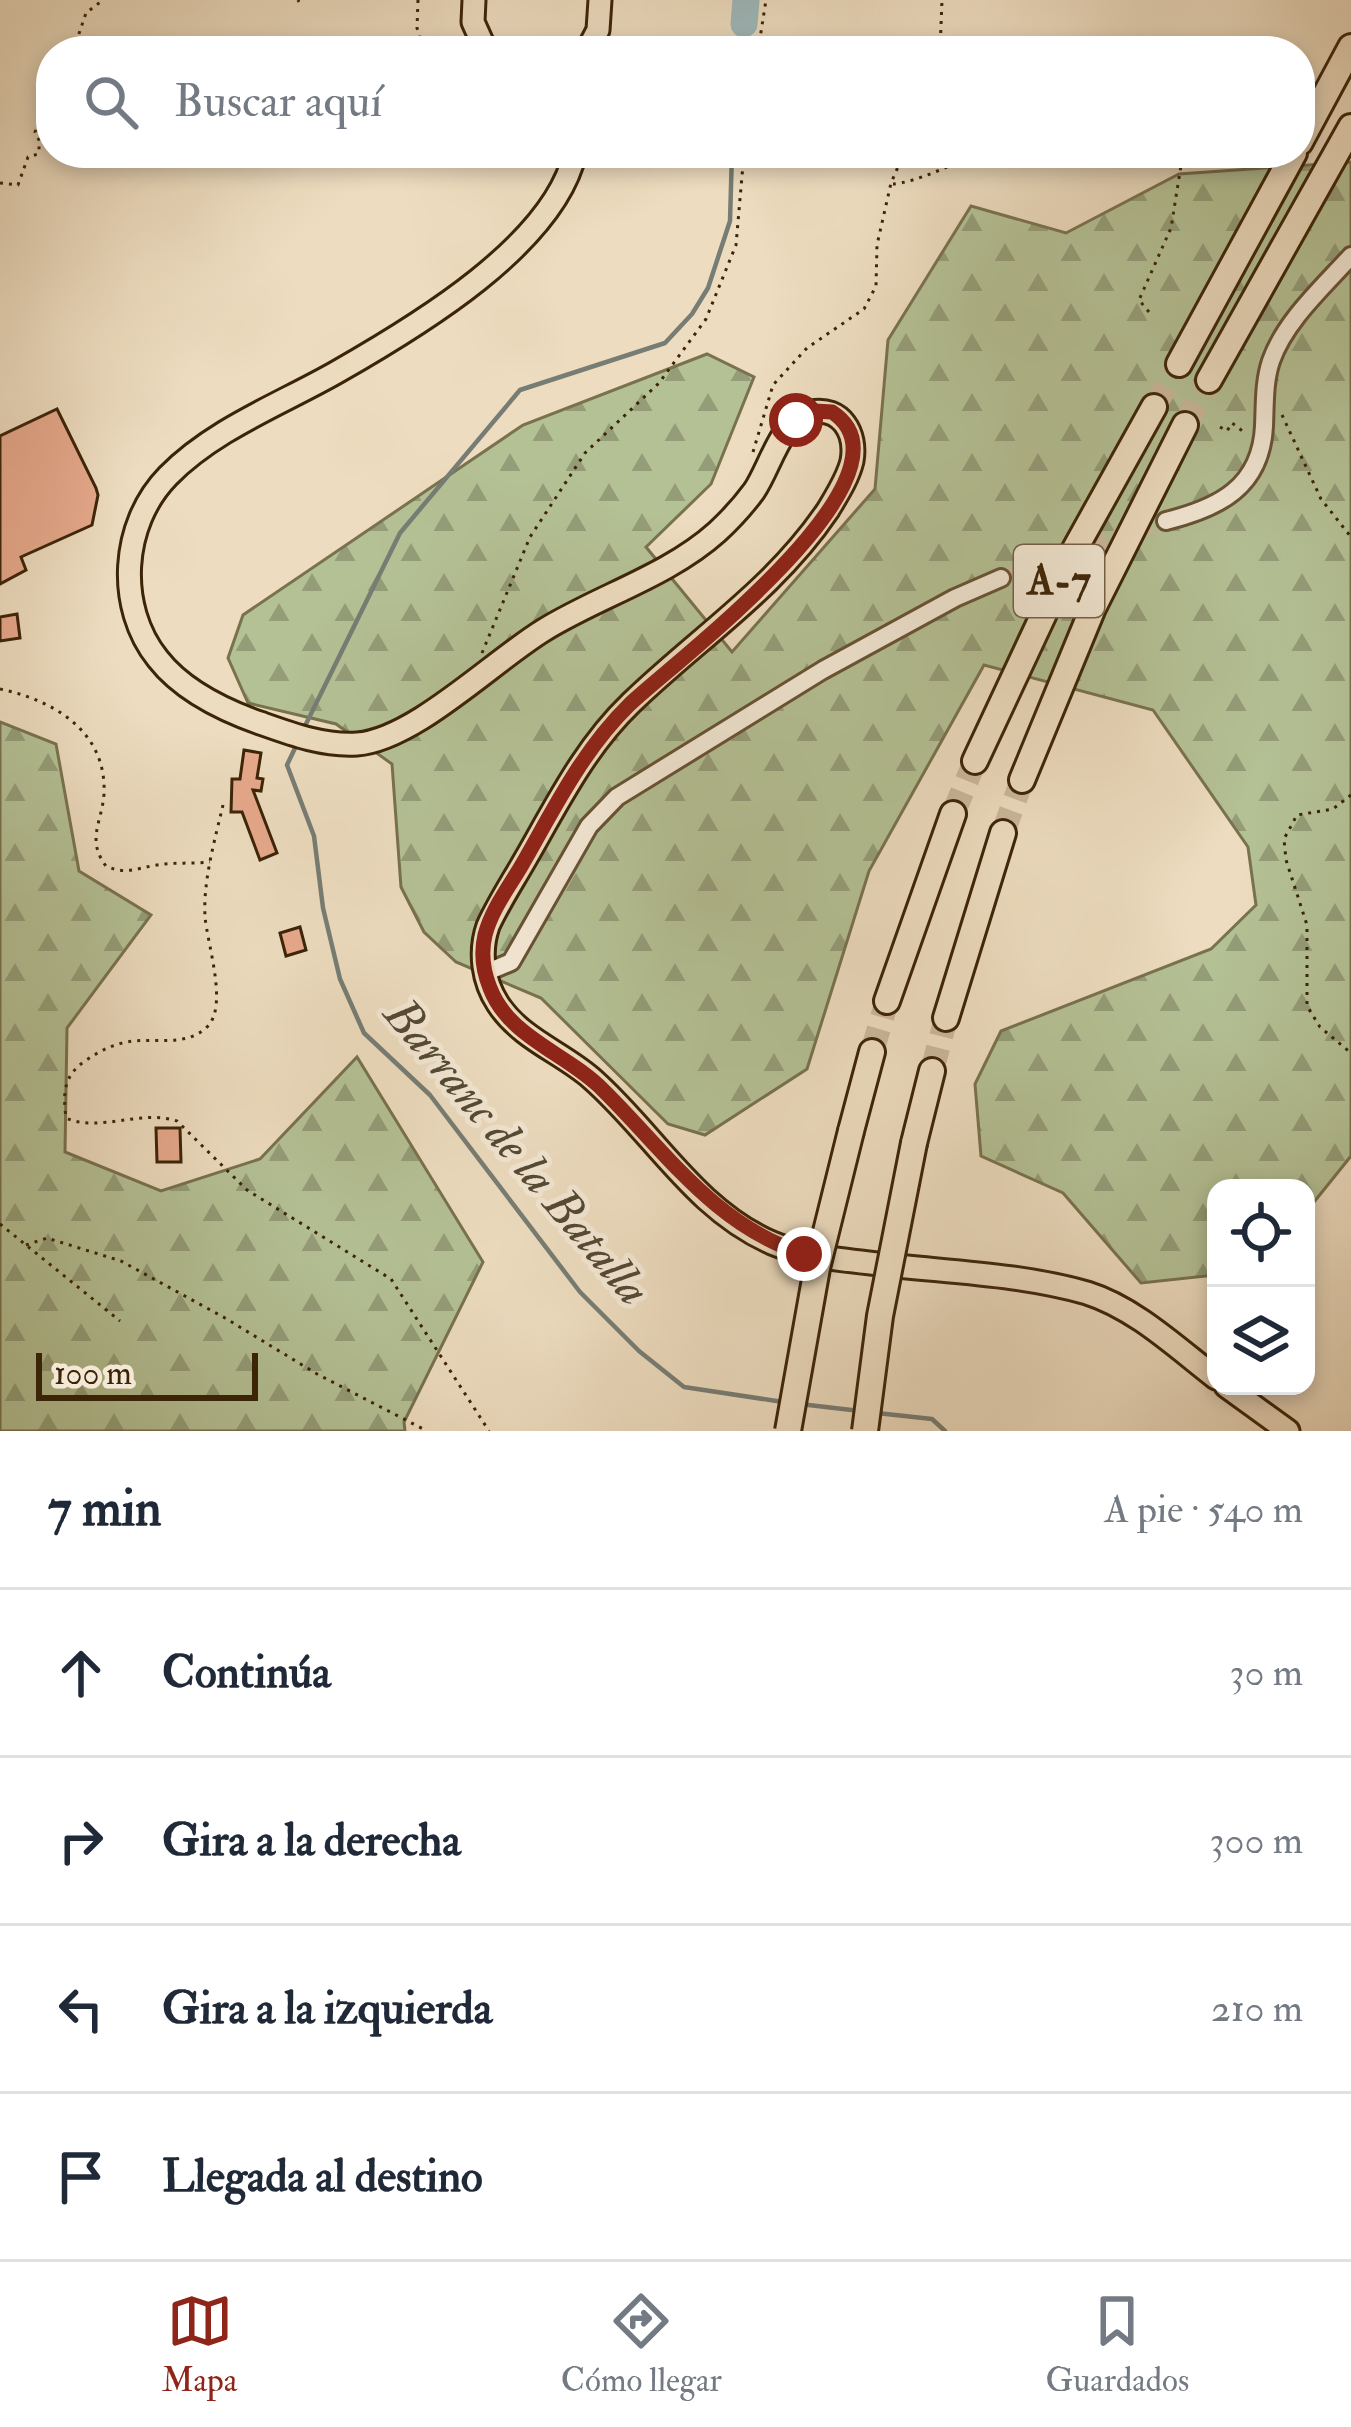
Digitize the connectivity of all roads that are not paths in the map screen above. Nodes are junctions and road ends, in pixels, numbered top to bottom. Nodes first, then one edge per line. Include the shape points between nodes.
1 (474, 0) edge
2 (602, 4) edge
3 (479, 36) edge
4 (595, 36) edge
5 (1351, 47) edge
6 (1315, 114) edge
7 (1351, 127) edge
8 (570, 168) edge
9 (1286, 168) edge
10 (1351, 256) edge
11 (1179, 364) tunnel mouth
12 (1209, 380) tunnel mouth
13 (1154, 407) tunnel mouth
14 (1186, 425) tunnel mouth
15 (1166, 521) tunnel mouth
16 (1001, 578) tunnel mouth
17 (975, 761) tunnel mouth
18 (1022, 780) tunnel mouth
19 (952, 814) tunnel mouth
20 (1003, 833) tunnel mouth
21 (485, 974) junction
22 (887, 1000) tunnel mouth
23 (946, 1018) tunnel mouth
24 (872, 1052) tunnel mouth
25 (932, 1071) tunnel mouth
26 (1207, 1371) edge
27 (1238, 1395) edge
28 (788, 1431) edge
29 (865, 1431) edge
30 (1288, 1431) edge

1 - 3 main road
2 - 4 main road
5 - 6 highway
7 - 12 highway
8 - 21 main road via 563,191 515,249 409,328 201,449 167,477 137,524 130,562 142,634 184,683 248,719 327,743 360,744 391,736 541,631 715,534 758,486 801,415 824,411 844,422 852,464 834,500 769,583 592,747 493,916
9 - 11 highway
10 - 15 street via 1281,340 1266,382 1257,465 1235,494
13 - 17 highway, A-7 via 1071,556
14 - 18 highway, A-7 via 1103,587
16 - 21 street via 823,670 617,797 589,826 512,962
19 - 22 highway
20 - 23 highway
21 - 26 main road via 510,1019 591,1078 670,1165 750,1232 804,1254 1087,1294 1130,1314
24 - 28 highway, bridge
25 - 29 highway, bridge via 880,1316
27 - 30 main road

